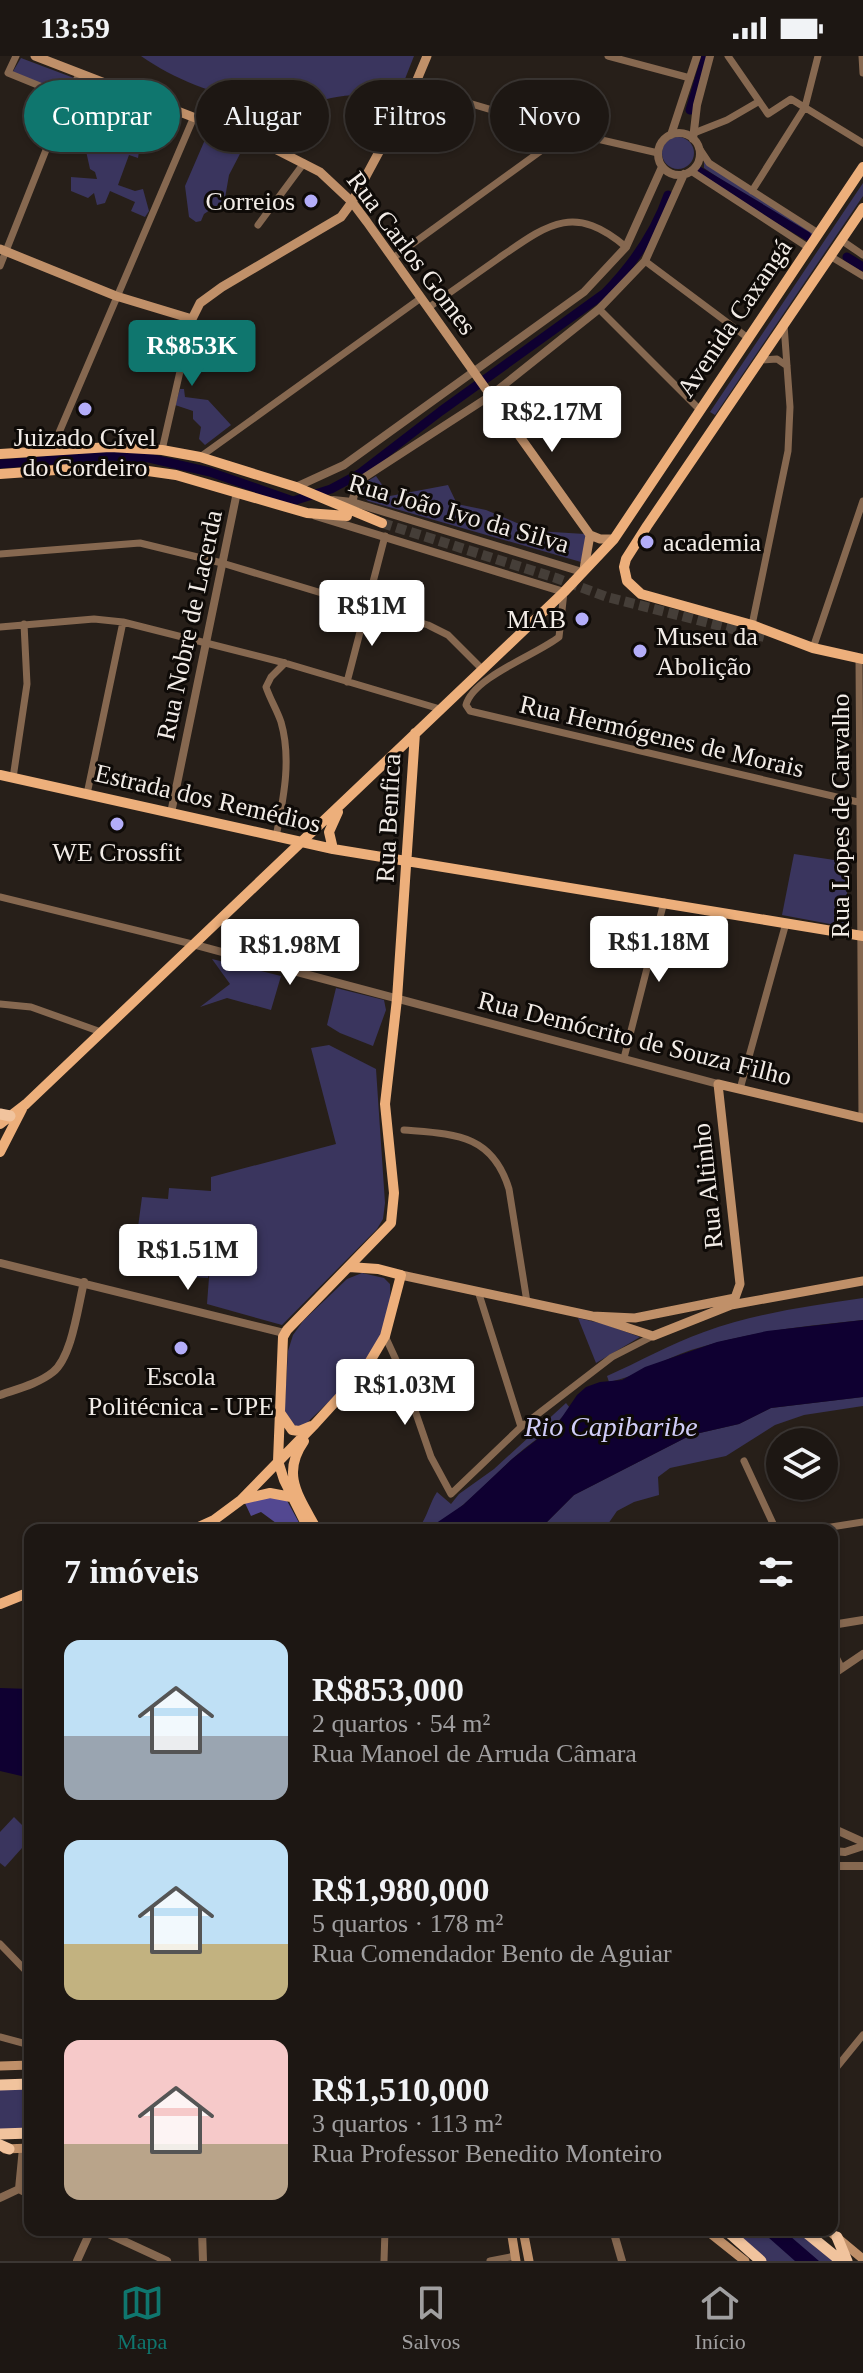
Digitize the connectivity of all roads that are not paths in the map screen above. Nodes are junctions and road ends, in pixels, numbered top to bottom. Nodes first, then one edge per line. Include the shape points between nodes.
1 (16, 56) edge
2 (35, 56) edge
3 (427, 56) edge
4 (608, 56) edge
5 (697, 56) edge
6 (710, 56) edge
7 (728, 56) edge
8 (818, 56) edge
9 (862, 56) edge
10 (80, 73) junction
11 (863, 73) edge
12 (690, 78) junction
13 (25, 80) edge
14 (76, 80) edge
15 (417, 80) edge
16 (758, 102) junction
17 (805, 107) junction
18 (193, 119) junction
19 (671, 135) junction
20 (694, 136) junction
21 (609, 142) edge
22 (863, 143) edge
23 (699, 148) junction
24 (44, 152) edge
25 (379, 152) edge
26 (539, 152) edge
27 (658, 153) junction
28 (304, 163) junction
29 (662, 167) junction
30 (863, 167) edge
31 (688, 172) junction
32 (752, 191) junction
33 (352, 202) junction
34 (863, 208) edge
35 (258, 225) dead end
36 (818, 233) junction
37 (841, 240) junction
38 (626, 247) junction
39 (809, 248) junction
40 (3, 250) edge
41 (863, 255) edge
42 (830, 256) junction
43 (393, 258) junction
44 (645, 261) junction
45 (0, 266) edge
46 (863, 276) edge
47 (116, 296) junction
48 (421, 298) junction
49 (428, 308) junction
50 (599, 309) junction
51 (192, 319) junction
52 (784, 325) junction
53 (748, 338) junction
54 (760, 360) junction
55 (787, 366) junction
56 (477, 376) junction
57 (488, 393) junction
58 (699, 409) junction
59 (52, 449) junction
60 (162, 450) junction
61 (0, 454) edge
62 (200, 457) junction
63 (0, 474) edge
64 (237, 492) junction
65 (310, 493) junction
66 (863, 501) edge
67 (352, 502) junction
68 (307, 513) junction
69 (590, 535) junction
70 (385, 536) junction
71 (614, 539) junction
72 (0, 554) edge
73 (222, 563) junction
74 (583, 571) junction
75 (564, 592) junction
76 (367, 607) junction
77 (123, 622) junction
78 (24, 624) junction
79 (752, 625) junction
80 (0, 627) edge
81 (764, 637) tunnel mouth
82 (205, 642) junction
83 (813, 648) junction
84 (858, 657) edge
85 (285, 663) junction
86 (482, 669) junction
87 (347, 682) junction
88 (440, 709) junction
89 (415, 733) junction
90 (0, 775) edge
91 (13, 778) junction
92 (87, 794) junction
93 (345, 800) junction
94 (858, 802) junction
95 (171, 813) junction
96 (276, 837) junction
97 (300, 842) junction
98 (333, 849) junction
99 (407, 863) junction
100 (0, 897) edge
101 (664, 902) junction
102 (786, 923) junction
103 (862, 936) edge
104 (192, 944) junction
105 (397, 999) junction
106 (0, 1004) edge
107 (101, 1032) junction
108 (624, 1058) junction
109 (718, 1084) junction
110 (740, 1089) junction
111 (26, 1104) junction
112 (5, 1115) edge
113 (862, 1118) edge
114 (0, 1124) edge
115 (404, 1130) dead end
116 (0, 1152) edge
117 (0, 1263) edge
118 (349, 1267) junction
119 (401, 1275) junction
120 (417, 1278) junction
121 (863, 1281) edge
122 (84, 1282) junction
123 (740, 1284) junction
124 (398, 1291) junction
125 (478, 1291) junction
126 (760, 1298) junction
127 (527, 1302) junction
128 (592, 1316) junction
129 (284, 1333) junction
130 (385, 1336) junction
131 (653, 1336) junction
132 (0, 1395) edge
133 (278, 1409) junction
134 (315, 1424) junction
135 (521, 1427) junction
136 (278, 1461) junction
137 (744, 1461) dead end
138 (291, 1497) junction
139 (241, 1500) junction
140 (863, 1522) edge
141 (205, 1524) edge
142 (306, 1524) edge
143 (314, 1524) edge
144 (773, 1524) edge
145 (838, 1526) edge
146 (24, 1594) edge
147 (0, 1604) edge
148 (863, 1620) edge
149 (838, 1624) edge
150 (863, 1654) edge
151 (838, 1662) edge
152 (841, 1668) junction
153 (838, 1670) edge
154 (838, 1831) edge
155 (863, 1844) edge
156 (838, 1851) edge
157 (845, 1852) junction
158 (838, 1862) edge
159 (863, 1866) edge
160 (838, 1868) edge
161 (0, 1944) edge
162 (24, 1969) edge
163 (863, 2035) edge
164 (0, 2041) edge
165 (24, 2044) edge
166 (24, 2065) edge
167 (0, 2066) edge
168 (838, 2066) edge
169 (24, 2084) edge
170 (0, 2085) edge
171 (24, 2133) edge
172 (0, 2134) edge
173 (3, 2147) edge
174 (24, 2148) edge
175 (24, 2163) edge
176 (19, 2189) junction
177 (24, 2192) edge
178 (0, 2198) edge
179 (88, 2236) edge
180 (113, 2236) edge
181 (202, 2236) edge
182 (385, 2236) edge
183 (512, 2236) edge
184 (524, 2236) edge
185 (615, 2236) edge
186 (714, 2236) edge
187 (733, 2236) edge
188 (811, 2236) edge
189 (834, 2236) edge
190 (835, 2236) edge
191 (516, 2259) edge
192 (863, 2259) edge
193 (77, 2261) edge
194 (167, 2261) edge
195 (203, 2261) edge
196 (384, 2261) edge
197 (490, 2261) edge
198 (529, 2261) edge
199 (622, 2261) edge
200 (745, 2261) edge
201 (761, 2261) edge
202 (844, 2261) edge

1 - 13 street via 8,73
2 - 10 main road, Rua Carlos Gomes
3 - 15 main road
4 - 12 street
5 - 12 street
6 - 20 street
7 - 16 street
8 - 17 street
9 - 11 street
10 - 14 street
10 - 18 main road, Rua Carlos Gomes
12 - 19 street
16 - 17 street via 768,114 791,99
16 - 20 street
17 - 22 street
17 - 32 street
18 - 28 main road, Rua Carlos Gomes
18 - 47 street
19 - 20 street
19 - 27 street
20 - 23 street
21 - 27 street
23 - 31 street via 698,161
23 - 32 street via 709,163
24 - 40 street
25 - 33 main road
26 - 43 street
27 - 29 street
28 - 33 main road, Rua Carlos Gomes
28 - 35 street
29 - 31 street via 672,174
29 - 38 street
30 - 36 main road, Avenida Caxangá
31 - 39 street
31 - 44 street
32 - 36 street
33 - 43 main road, Rua Carlos Gomes
33 - 51 main road via 341,217 207,297
34 - 37 main road, Avenida Caxangá
36 - 39 main road, Avenida Caxangá
37 - 41 street
37 - 42 main road, Avenida Caxangá
38 - 49 street via 594,226 550,225
38 - 56 street via 584,292
39 - 53 main road, Avenida Caxangá
40 - 45 street
40 - 47 main road
42 - 46 street
42 - 52 main road, Avenida Caxangá
43 - 48 main road, Rua Carlos Gomes
44 - 50 street
44 - 53 street
47 - 51 main road
47 - 59 street
48 - 49 main road, Rua Carlos Gomes
48 - 62 street
49 - 56 main road, Rua Carlos Gomes
50 - 57 street
50 - 58 street
51 - 60 street
52 - 54 main road, Avenida Caxangá
52 - 55 street
53 - 58 main road, Avenida Caxangá
54 - 55 street via 777,359
54 - 79 main road, Avenida Caxangá via 624,567 634,589 676,606
55 - 79 street via 788,451
56 - 57 main road, Rua Carlos Gomes
56 - 65 street
57 - 67 street via 362,479
57 - 69 main road, Rua Carlos Gomes
58 - 71 main road, Avenida Caxangá
59 - 60 main road, Rua João Ivo da Silva
59 - 61 main road, Rua João Ivo da Silva
60 - 62 main road, Rua João Ivo da Silva
62 - 65 main road, Rua João Ivo da Silva
63 - 64 main road, Rua João Ivo da Silva via 134,469
64 - 68 main road, Rua João Ivo da Silva
64 - 73 street, Rua Nobre de Lacerda
65 - 67 street, Rua João Ivo da Silva
65 - 68 main road, Rua João Ivo da Silva via 377,522
66 - 83 street
67 - 74 street, Rua João Ivo da Silva
68 - 70 street, Rua João Ivo da Silva
69 - 71 main road
69 - 74 main road
70 - 75 street, Rua João Ivo da Silva
70 - 76 street
71 - 74 main road, Avenida Caxangá
72 - 73 street via 140,543
73 - 76 street
73 - 82 street, Rua Nobre de Lacerda
74 - 75 main road, Rua Benfica
75 - 86 main road, Rua Benfica
75 - 94 street, Rua Hermógenes de Morais via 557,639 504,668 467,700 472,713
76 - 86 street via 448,635
76 - 87 street
77 - 78 street
77 - 82 street
77 - 92 street
78 - 80 street
78 - 91 street via 27,684
79 - 83 main road
81 - 83 main road
82 - 85 street
82 - 95 street, Rua Nobre de Lacerda
83 - 84 main road
84 - 94 street, Rua Lopes de Carvalho
85 - 87 street
85 - 96 street via 266,687 281,722 285,758 286,788
86 - 88 main road, Rua Benfica
87 - 88 street
88 - 89 main road, Rua Benfica
89 - 93 main road
89 - 99 main road, Rua Benfica
90 - 91 main road, Estrada dos Remédios
91 - 92 main road, Estrada dos Remédios
92 - 95 main road, Estrada dos Remédios
93 - 97 main road
93 - 98 main road via 330,826
94 - 103 street, Rua Lopes de Carvalho
95 - 96 main road, Estrada dos Remédios
96 - 97 main road, Estrada dos Remédios
97 - 98 main road, Estrada dos Remédios
97 - 104 main road
98 - 99 main road, Estrada dos Remédios
99 - 101 main road, Estrada dos Remédios
99 - 105 main road, Rua Benfica
100 - 104 street
101 - 102 main road, Estrada dos Remédios
101 - 108 street
102 - 103 main road, Estrada dos Remédios
102 - 110 street
103 - 113 street, Rua Lopes de Carvalho
104 - 105 street, Rua Demócrito de Souza Filho
104 - 107 main road
105 - 108 street, Rua Demócrito de Souza Filho
105 - 118 main road, Rua Benfica via 385,1104 394,1193 391,1223
106 - 107 street via 31,1007
107 - 111 main road
108 - 109 street, Rua Demócrito de Souza Filho
109 - 110 main road, Rua Demócrito de Souza Filho
109 - 123 main road, Rua Altinho
110 - 113 main road, Rua Demócrito de Souza Filho
111 - 112 main road
111 - 116 main road
112 - 114 main road
115 - 127 street via 455,1134 478,1144 495,1160 509,1189
117 - 122 street
118 - 119 main road
118 - 129 main road, Rua Benfica
119 - 120 main road
119 - 124 main road
120 - 124 main road
120 - 125 main road
121 - 126 main road
122 - 129 street
122 - 132 street via 59,1366
123 - 126 main road
123 - 128 main road via 731,1300 635,1318
124 - 130 main road
125 - 127 main road
125 - 135 street
126 - 131 main road
127 - 128 main road
128 - 131 main road
129 - 133 main road
130 - 134 main road via 366,1368
130 - 135 street via 431,1457 451,1494
131 - 135 street via 612,1357
133 - 134 main road via 292,1430
133 - 136 main road
134 - 136 main road
134 - 143 main road via 292,1468
136 - 138 main road
136 - 139 main road
137 - 144 street
138 - 139 main road via 270,1493
138 - 142 main road
139 - 141 main road
140 - 145 street
146 - 147 main road
148 - 149 street
150 - 152 street
151 - 152 street
152 - 153 street
154 - 155 street
155 - 157 street
156 - 157 street
157 - 158 street
159 - 160 street
161 - 162 street
163 - 168 street
164 - 165 street
166 - 167 main road
169 - 170 highway
171 - 172 highway
173 - 174 main road
175 - 176 street
176 - 177 street
176 - 178 street
179 - 193 street
180 - 194 street
181 - 195 street
182 - 196 street
183 - 191 main road
184 - 198 main road
185 - 199 street
186 - 200 main road
187 - 201 highway
188 - 202 highway
189 - 202 highway
190 - 192 main road
191 - 197 street

